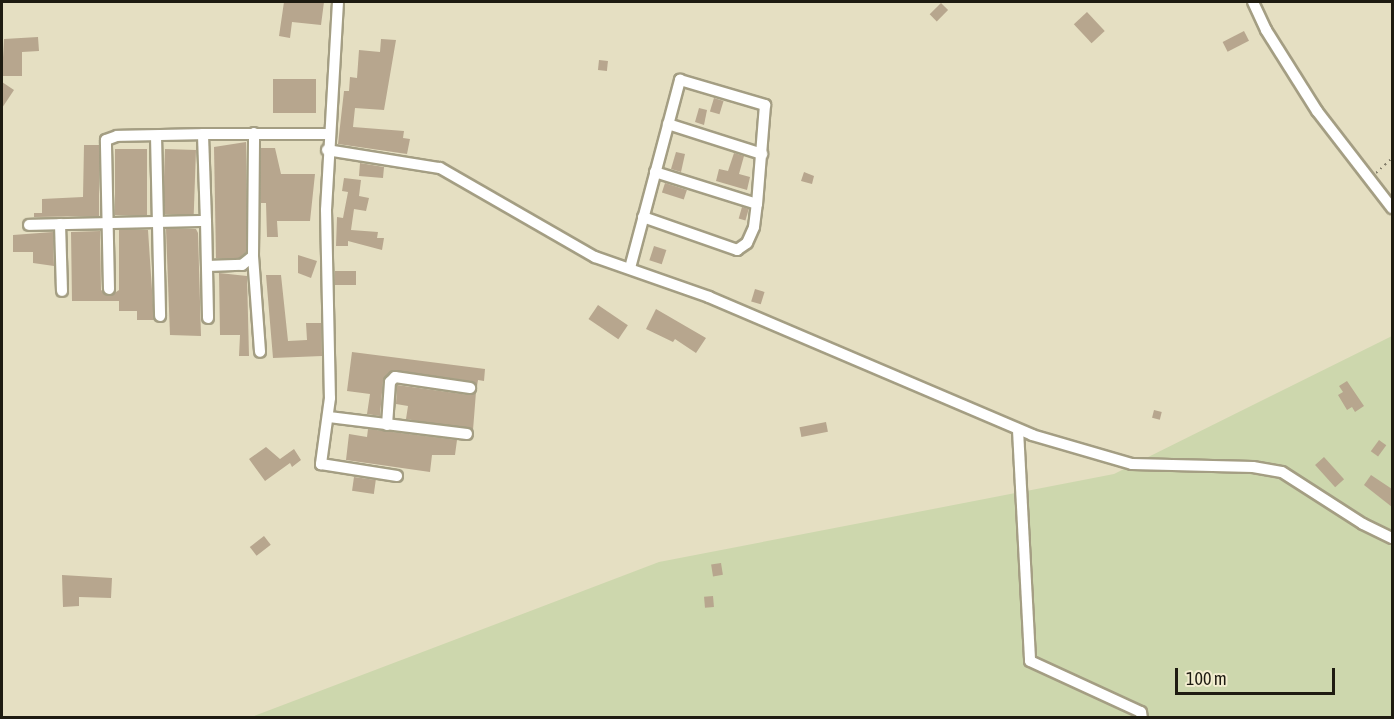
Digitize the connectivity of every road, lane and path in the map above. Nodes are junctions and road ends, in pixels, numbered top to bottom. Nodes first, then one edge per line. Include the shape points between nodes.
1 (338, 2) edge
2 (1252, 2) edge
3 (668, 124) junction
4 (254, 133) junction
5 (203, 134) junction
6 (328, 134) junction
7 (156, 135) junction
8 (327, 150) junction
9 (762, 154) junction
10 (1392, 158) edge
11 (655, 172) junction
12 (1369, 179) junction
13 (757, 204) junction
14 (1392, 208) edge
15 (643, 217) junction
16 (206, 221) junction
17 (157, 222) junction
18 (107, 223) junction
19 (60, 224) junction
20 (29, 225) dead end
21 (253, 256) junction
22 (207, 266) junction
23 (628, 267) junction
24 (109, 289) dead end
25 (62, 291) dead end
26 (160, 316) dead end
27 (208, 318) dead end
28 (260, 352) dead end
29 (470, 388) dead end
30 (329, 417) junction
31 (387, 425) junction
32 (1018, 430) junction
33 (467, 434) dead end
34 (398, 476) dead end
35 (1392, 537) edge
36 (1142, 717) edge

1 - 6 street
2 - 12 street via 1317,111
3 - 9 street
3 - 9 street via 680,80 765,105
3 - 11 street
4 - 5 street
4 - 6 street
4 - 21 street
5 - 7 street
5 - 16 street
6 - 8 street
7 - 17 street
7 - 18 street via 106,140
8 - 23 street via 440,168 595,257
8 - 30 street
9 - 13 street
10 - 12 path
11 - 13 street
11 - 15 street
12 - 14 street
13 - 15 street via 751,237 737,250
15 - 23 street
16 - 17 street
16 - 22 street
17 - 18 street
17 - 26 street
18 - 19 street
18 - 24 street
19 - 20 street
19 - 25 street
21 - 22 street via 242,265
21 - 28 street
22 - 27 street
23 - 32 street via 709,297
29 - 31 street via 395,377 390,382
30 - 31 street
30 - 34 street via 322,465
31 - 33 street
32 - 35 street via 1132,464 1253,467 1282,472 1357,520
32 - 36 street via 1030,660 1141,712

